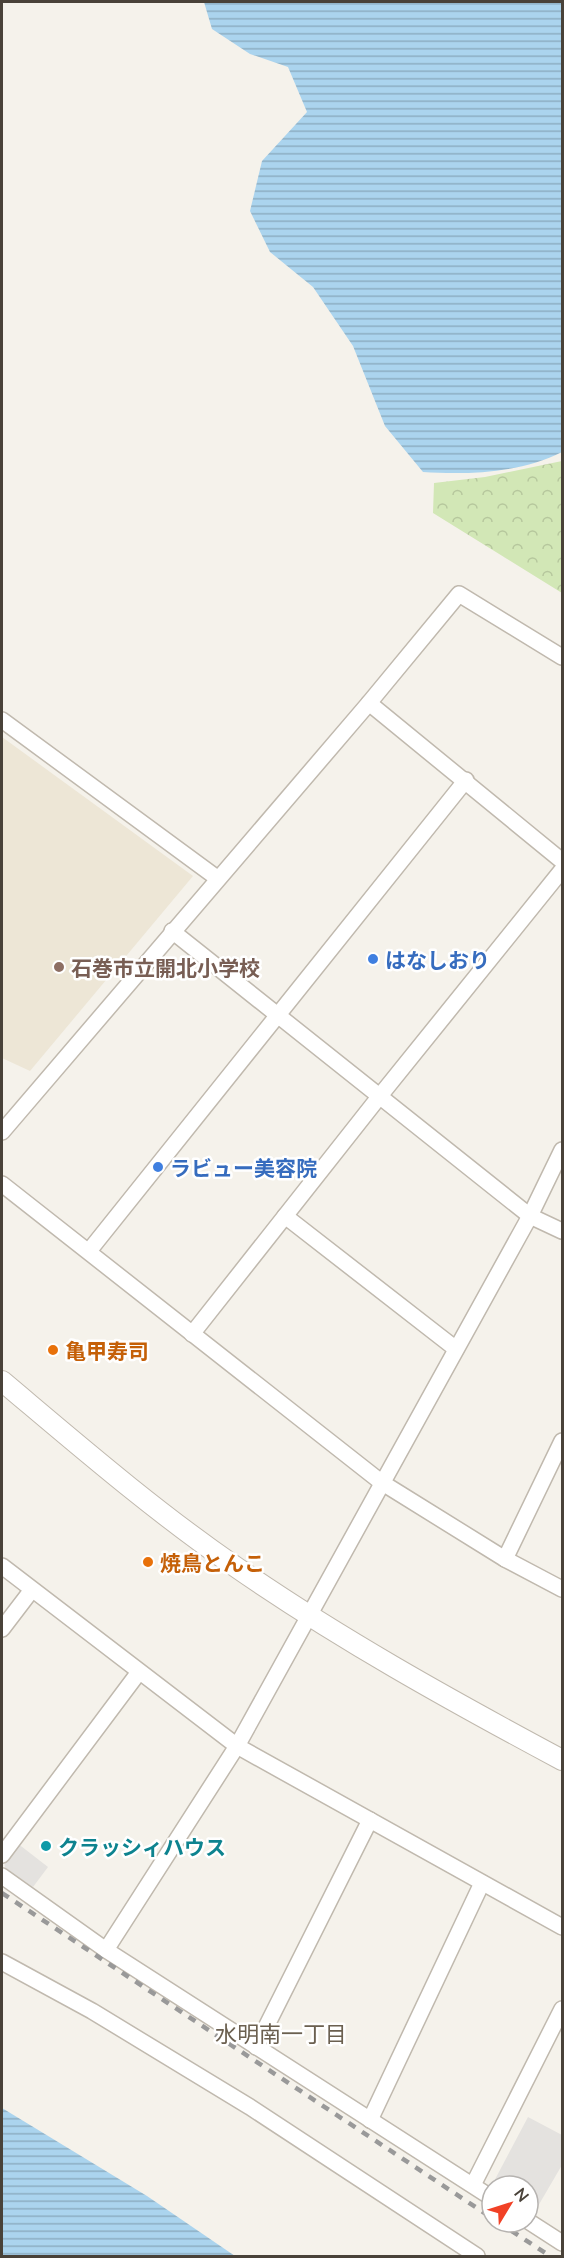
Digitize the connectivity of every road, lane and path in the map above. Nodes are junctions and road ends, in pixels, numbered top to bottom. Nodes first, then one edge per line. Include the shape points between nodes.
1 (562, 657) edge
2 (369, 703) junction
3 (2, 720) edge
4 (466, 780) junction
5 (562, 861) edge
6 (562, 870) edge
7 (218, 878) junction
8 (172, 931) junction
9 (279, 1016) junction
10 (378, 1097) junction
11 (2, 1132) edge
12 (562, 1150) edge
13 (2, 1184) edge
14 (285, 1216) junction
15 (530, 1216) junction
16 (562, 1231) edge
17 (89, 1251) junction
18 (192, 1334) junction
19 (456, 1349) junction
20 (2, 1381) edge
21 (562, 1441) edge
22 (381, 1482) junction
23 (505, 1559) junction
24 (2, 1566) edge
25 (562, 1588) edge
26 (31, 1590) junction
27 (310, 1616) junction
28 (2, 1629) edge
29 (139, 1672) junction
30 (237, 1746) junction
31 (562, 1760) edge
32 (370, 1820) junction
33 (2, 1855) edge
34 (2, 1875) edge
35 (482, 1883) junction
36 (562, 1927) edge
37 (106, 1950) junction
38 (2, 1962) edge
39 (562, 2009) edge
40 (256, 2047) junction
41 (369, 2120) junction
42 (473, 2185) junction
43 (480, 2190) edge
44 (540, 2229) edge
45 (562, 2243) edge
46 (477, 2256) edge

1 - 2 street via 459,594
2 - 4 street
2 - 7 street
3 - 7 street
4 - 5 street
4 - 9 street
6 - 10 street
7 - 8 street
8 - 9 street
8 - 11 street
9 - 10 street
9 - 17 street
10 - 14 street
10 - 15 street
12 - 15 street
13 - 17 street
14 - 18 street
14 - 19 street
15 - 16 street
15 - 19 street
17 - 18 street
18 - 22 street
19 - 22 street
20 - 27 street via 146,1500 232,1565
21 - 23 street
22 - 23 street
22 - 27 street
23 - 25 street
24 - 26 street
26 - 28 street
26 - 29 street
27 - 30 street
27 - 31 street
29 - 30 street
29 - 33 street
30 - 32 street
30 - 37 street
32 - 35 street
32 - 40 street
34 - 37 street
35 - 36 street
35 - 41 street
37 - 40 street
38 - 46 street via 92,2010 250,2107
39 - 42 street
40 - 41 street
41 - 42 street
42 - 43 street
44 - 45 street

